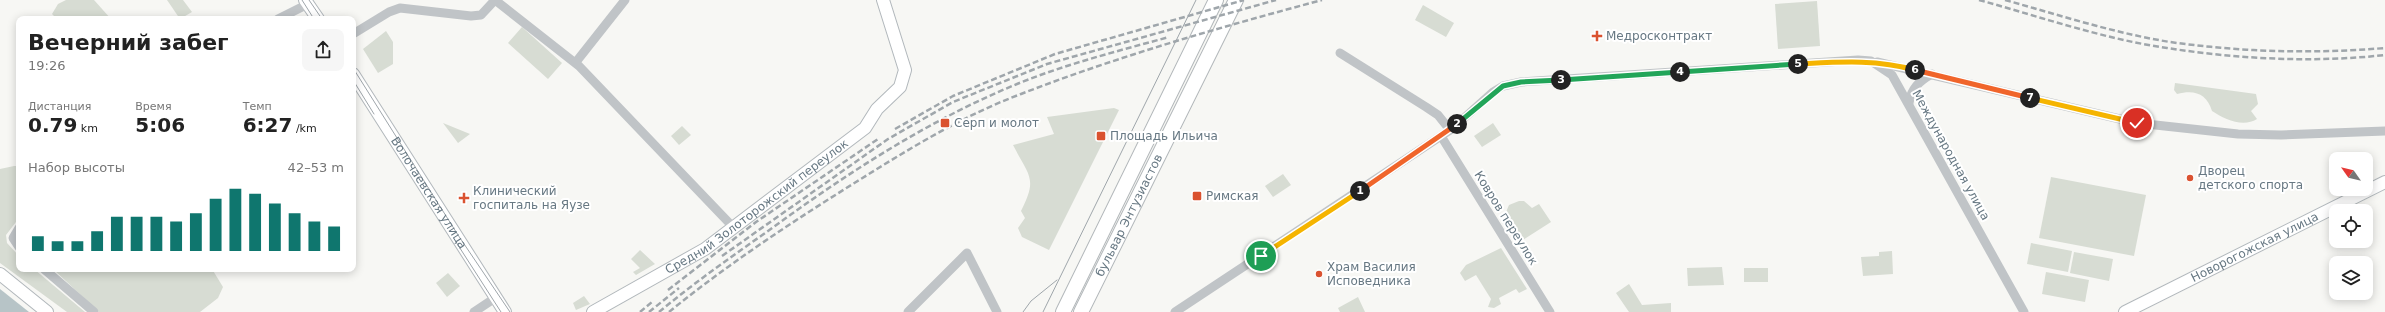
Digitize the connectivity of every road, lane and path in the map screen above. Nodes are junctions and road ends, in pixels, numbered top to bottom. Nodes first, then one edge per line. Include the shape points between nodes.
1 (495, 0) edge
2 (625, 0) edge
3 (883, 0) edge
4 (1216, 0) edge
5 (307, 2) edge
6 (1233, 5) edge
7 (283, 16) edge
8 (316, 16) edge
9 (356, 32) edge
10 (1340, 53) dead end
11 (1871, 61) junction
12 (576, 62) junction
13 (1932, 74) junction
14 (356, 79) edge
15 (1909, 103) junction
16 (1450, 130) junction
17 (2385, 131) edge
18 (1441, 136) junction
19 (2385, 182) edge
20 (734, 228) junction
21 (16, 233) edge
22 (16, 242) edge
23 (47, 272) edge
24 (0, 274) edge
25 (495, 298) junction
26 (1066, 308) edge
27 (1082, 311) edge
28 (47, 312) edge
29 (94, 312) edge
30 (474, 312) edge
31 (505, 312) edge
32 (594, 312) edge
33 (908, 312) edge
34 (996, 312) edge
35 (1175, 312) edge
36 (1550, 312) edge
37 (2023, 312) edge
38 (2125, 312) edge

1 - 9 street via 481,15 471,16 400,8
1 - 12 street
2 - 12 street
3 - 20 street, Средний Золоторожский переулок via 905,70 904,81 877,109 865,128
4 - 26 main road, бульвар Энтузиастов
5 - 7 street
5 - 8 street
6 - 27 main road, бульвар Энтузиастов
10 - 16 street via 1438,115
11 - 13 street via 1900,65
11 - 15 street, Международная улица via 1892,75
11 - 16 street via 1521,82 1503,86 1493,92
12 - 20 street
13 - 15 street via 1911,92
13 - 17 street via 2137,123 2238,134 2296,135
14 - 25 street, Волочаевская улица
15 - 37 street, Международная улица
16 - 18 street
18 - 35 street
18 - 36 street, Ковров переулок
19 - 38 street, Новорогожская улица
20 - 32 street, Средний Золоторожский переулок via 705,249
21 - 22 street via 13,238
23 - 29 street
24 - 28 street
25 - 30 street
25 - 31 street, Волочаевская улица
26 - 27 street
33 - 34 street via 967,253

